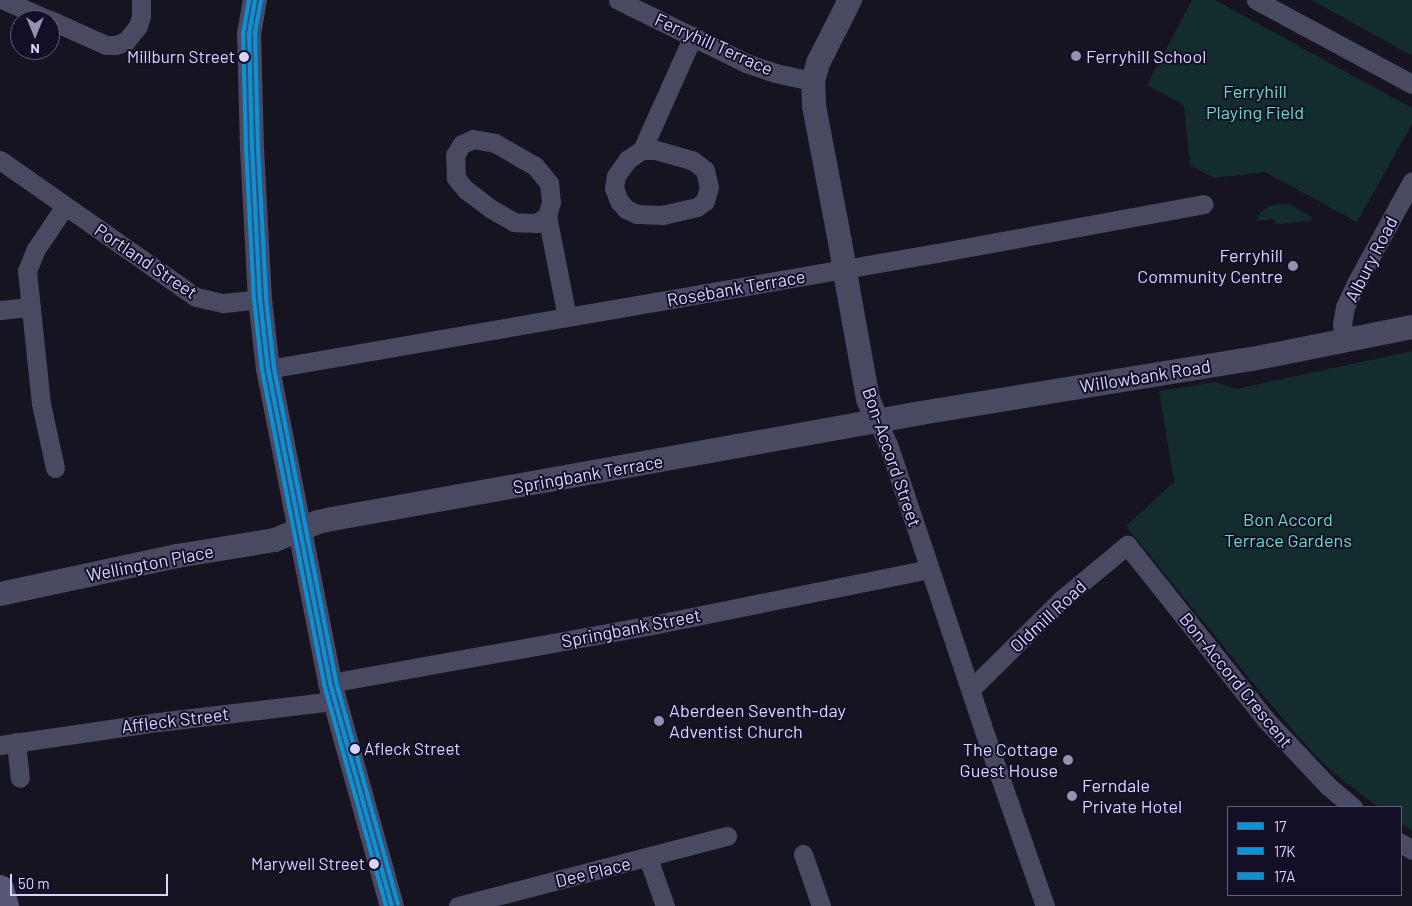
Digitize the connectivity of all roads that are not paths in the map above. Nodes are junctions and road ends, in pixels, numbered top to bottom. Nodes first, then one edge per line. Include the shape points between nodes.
1 (4, 0) edge
2 (141, 0) edge
3 (255, 0) edge
4 (618, 0) edge
5 (850, 0) edge
6 (1256, 0) edge
7 (27, 10) edge
8 (60, 24) edge
9 (693, 36) junction
10 (813, 81) junction
11 (1412, 84) edge
12 (642, 150) junction
13 (0, 160) edge
14 (1412, 181) edge
15 (1204, 204) dead end
16 (66, 206) junction
17 (548, 216) junction
18 (260, 299) junction
19 (31, 307) junction
20 (0, 310) edge
21 (567, 317) junction
22 (1412, 327) edge
23 (1345, 341) junction
24 (268, 369) junction
25 (878, 422) junction
26 (55, 468) dead end
27 (300, 530) junction
28 (1127, 545) joint
29 (930, 569) junction
30 (0, 594) edge
31 (971, 689) junction
32 (333, 692) junction
33 (8, 744) edge
34 (20, 778) dead end
35 (1352, 806) edge
36 (727, 836) dead end
37 (803, 854) dead end
38 (648, 858) junction
39 (0, 890) edge
40 (5, 906) edge
41 (392, 906) edge
42 (458, 906) edge
43 (665, 906) edge
44 (821, 906) edge
45 (1045, 906) edge

1 - 7 street
2 - 8 street via 138,26 126,40 116,45 106,45
3 - 18 street via 249,34
4 - 9 street, Ferryhill Terrace
5 - 10 street, Bon-Accord Street via 818,63
6 - 11 street
9 - 10 street, Ferryhill Terrace via 746,63
9 - 12 street
10 - 25 street, Bon-Accord Street, bridge via 814,106 868,399
12 - 12 street via 662,151 692,160 705,170 709,187 705,201 697,207 663,215 637,214 626,209 614,188 616,176 627,160
13 - 16 street, Portland Street
14 - 23 street, Albury Road via 1345,307 1342,324
15 - 21 street, Rosebank Terrace
16 - 18 street, Portland Street via 196,297 223,303
16 - 19 street via 36,249 27,271
17 - 17 street via 537,223 514,222 466,190 456,178 455,156 462,144 473,139 495,143 535,166 549,183 551,202
17 - 21 street
18 - 24 street
19 - 20 street
19 - 26 street via 41,404
21 - 24 street, Rosebank Terrace
22 - 23 street, Willowbank Road
23 - 25 street, Willowbank Road
24 - 27 street
25 - 27 street, Springbank Terrace via 332,519
25 - 29 street, Bon-Accord Street
27 - 30 street, Wellington Place via 275,540 177,556
27 - 32 street
28 - 31 street, Oldmill Road via 1062,600
28 - 35 street, Bon-Accord Crescent via 1266,720 1328,786
29 - 31 street, Bon-Accord Street
29 - 32 street, Springbank Street
31 - 45 street, Bon-Accord Street
32 - 33 street, Affleck Street
32 - 41 street
33 - 34 street, Affleck Street
36 - 38 street, Dee Place
37 - 44 street
38 - 42 street, Dee Place
38 - 43 street
39 - 40 main road

